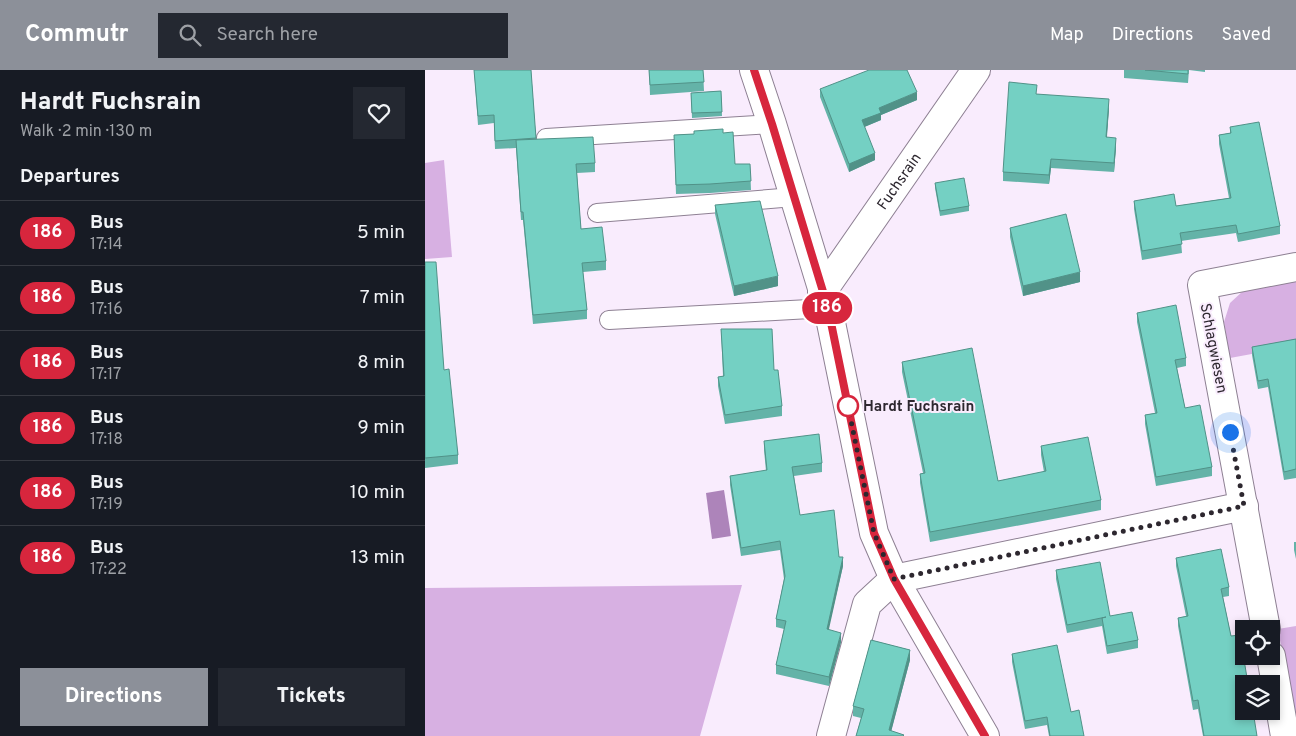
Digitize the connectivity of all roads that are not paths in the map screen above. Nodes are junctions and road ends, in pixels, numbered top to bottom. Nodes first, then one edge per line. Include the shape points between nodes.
1 (754, 70) edge
2 (976, 70) edge
3 (772, 124) junction
4 (546, 138) edge
5 (794, 197) junction
6 (597, 213) dead end
7 (1296, 267) edge
8 (825, 300) junction
9 (609, 320) dead end
10 (1244, 506) junction
11 (894, 579) junction
12 (1264, 620) edge
13 (1273, 665) edge
14 (831, 736) edge
15 (985, 736) edge
16 (1285, 736) edge

1 - 3 street
2 - 8 street, Fuchsrain
3 - 4 lane
3 - 5 street
5 - 6 lane
5 - 8 street
7 - 10 street, Schlagwiesen via 1202,285
8 - 9 lane
8 - 11 street via 874,533
10 - 11 street
10 - 12 street, Schlagwiesen
11 - 14 street via 867,604
11 - 15 street
13 - 16 street

